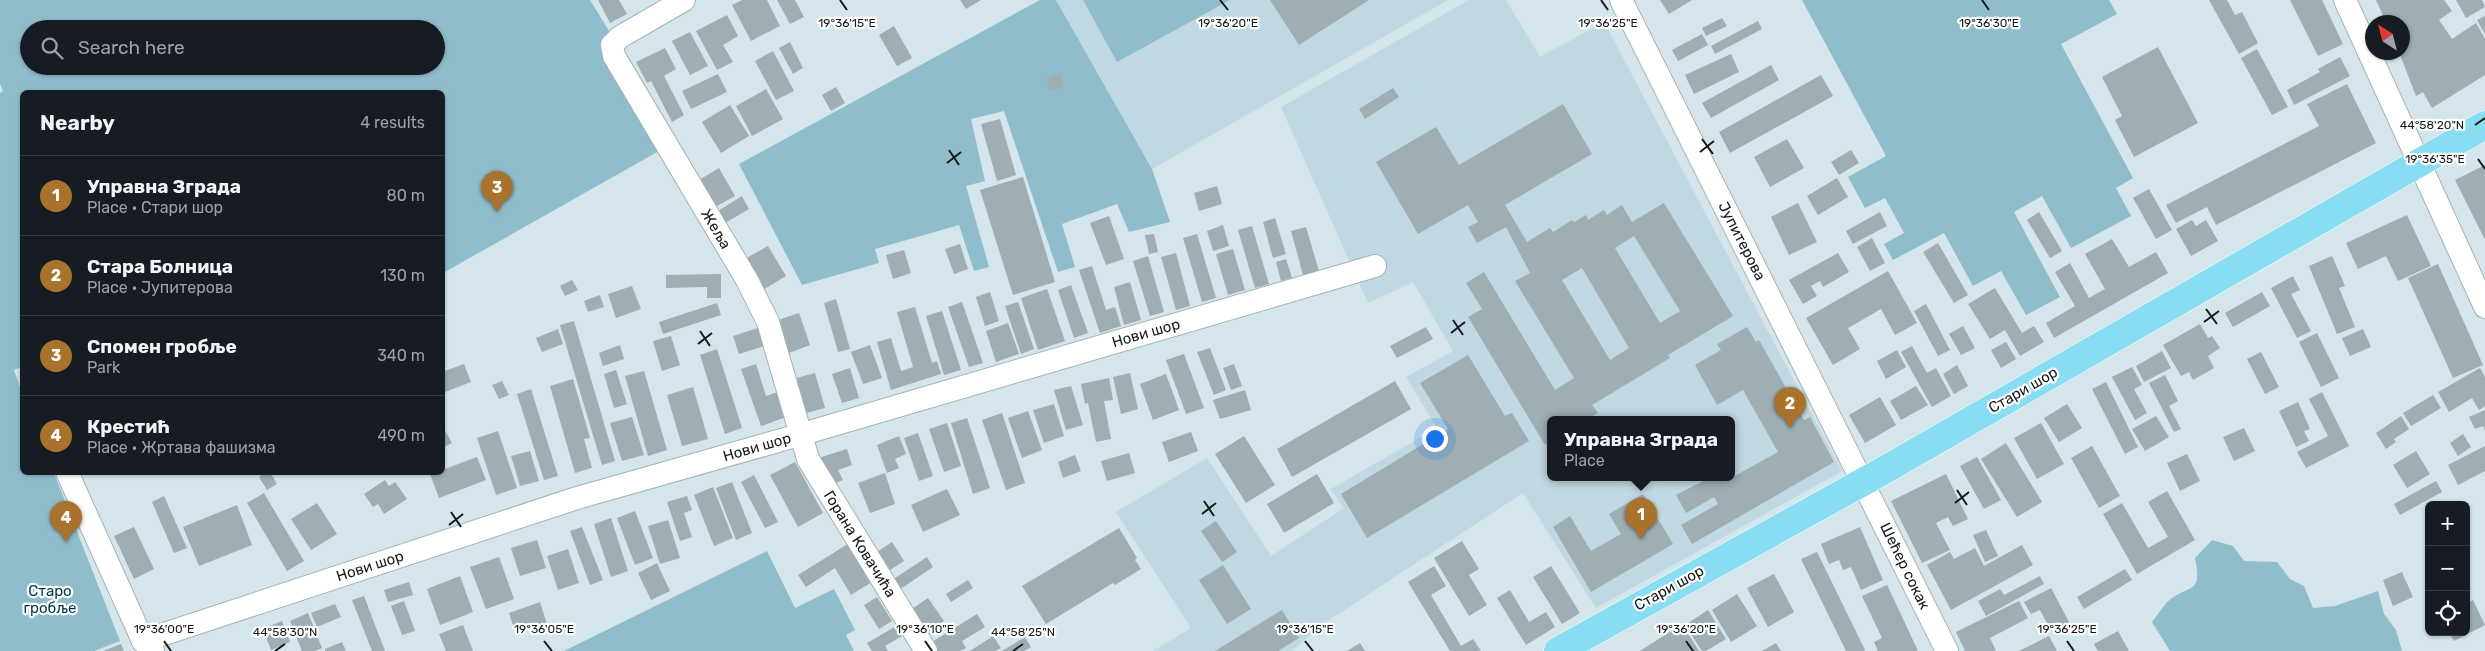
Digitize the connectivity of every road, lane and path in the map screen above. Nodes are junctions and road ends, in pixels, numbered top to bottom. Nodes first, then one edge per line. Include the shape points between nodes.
1 (684, 0) edge
2 (1621, 0) edge
3 (2345, 0) edge
4 (2485, 125) edge
5 (2420, 163) junction
6 (1375, 266) dead end
7 (2485, 307) edge
8 (799, 435) junction
9 (68, 475) edge
10 (1863, 482) junction
11 (148, 646) edge
12 (1575, 647) edge
13 (926, 651) edge
14 (1947, 651) edge

1 - 8 street, Жеља via 620,37 612,45 614,56 747,280 768,322
2 - 10 street, Јупитерова
3 - 5 street
4 - 5 main road, Стари шор
5 - 7 street
5 - 10 main road, Стари шор
6 - 8 street, Нови шор
8 - 11 street, Нови шор via 576,498
8 - 13 street, Горана Ковачића via 826,490
9 - 11 street
10 - 12 main road, Стари шор
10 - 14 street, Шећер сокак

